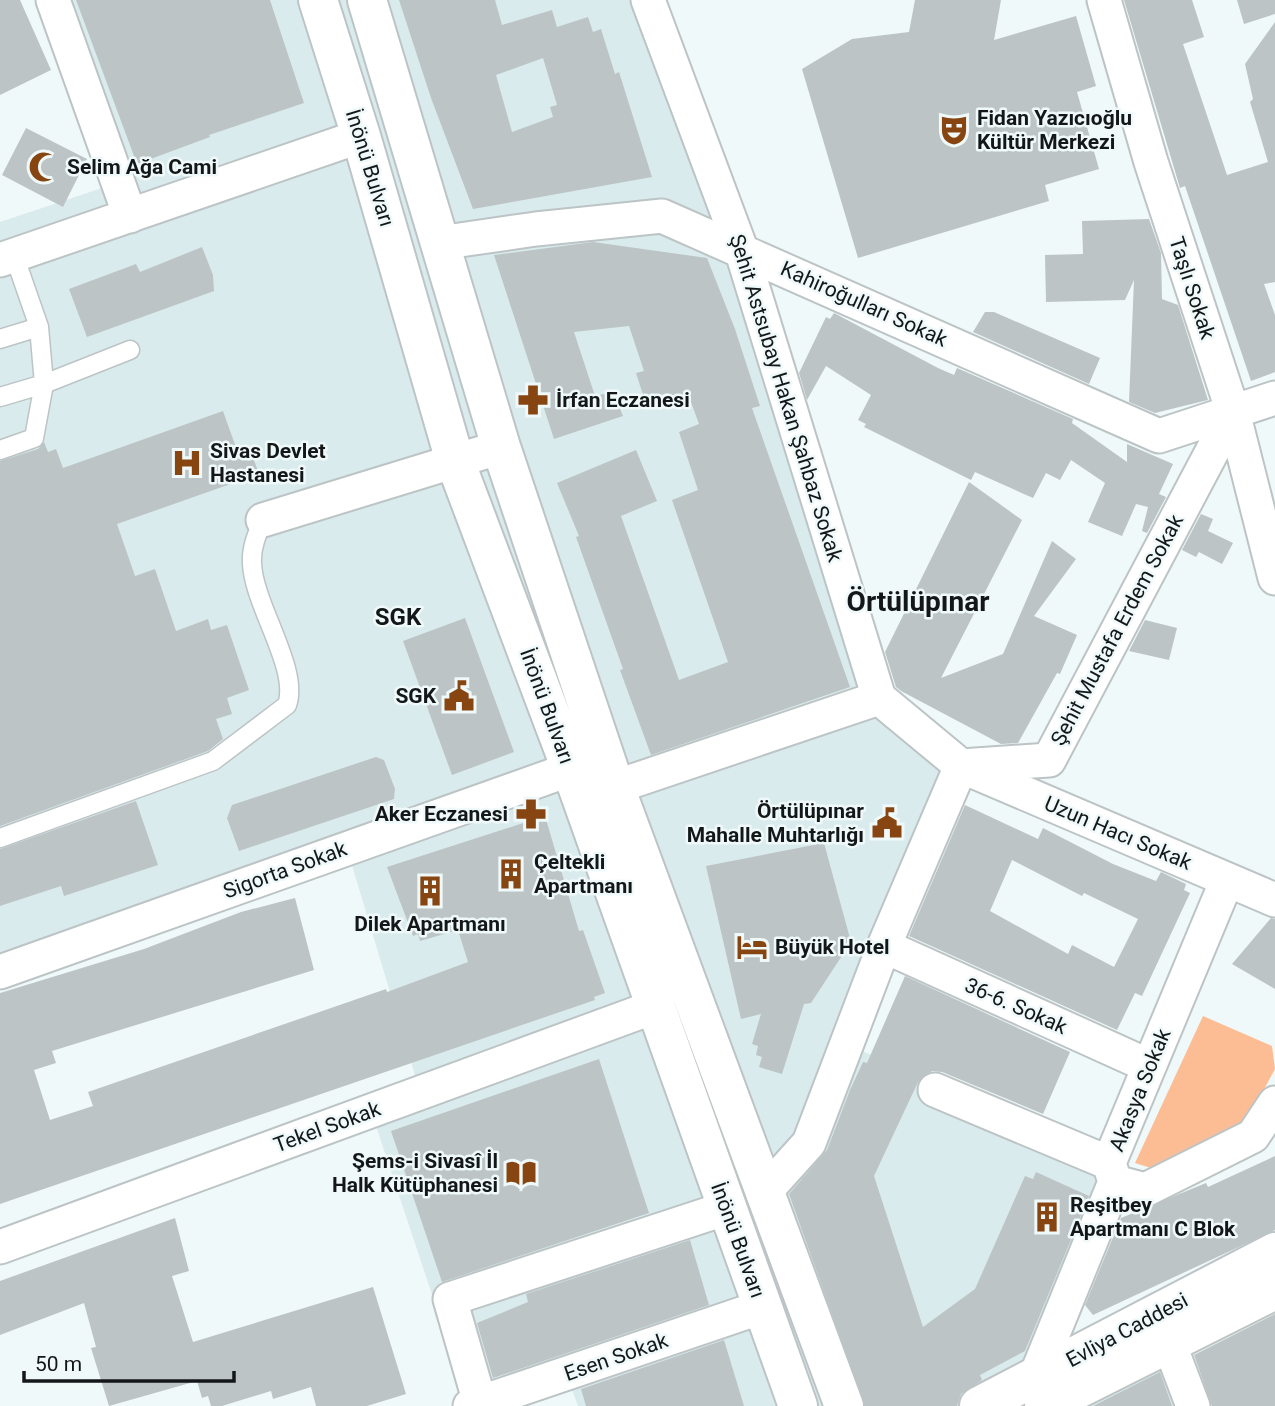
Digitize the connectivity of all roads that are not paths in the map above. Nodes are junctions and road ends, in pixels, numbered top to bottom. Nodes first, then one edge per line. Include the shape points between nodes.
1 (53, 0) edge
2 (318, 0) edge
3 (367, 0) edge
4 (648, 0) edge
5 (1104, 0) edge
6 (361, 136) junction
7 (130, 216) junction
8 (439, 243) junction
9 (741, 249) junction
10 (7, 257) edge
11 (39, 327) junction
12 (0, 339) edge
13 (130, 350) dead end
14 (44, 384) junction
15 (0, 397) edge
16 (1275, 398) edge
17 (1233, 412) junction
18 (501, 447) junction
19 (0, 450) edge
20 (455, 461) junction
21 (263, 520) joint
22 (1275, 578) edge
23 (879, 698) junction
24 (961, 766) junction
25 (570, 769) junction
26 (615, 787) junction
27 (0, 838) edge
28 (1227, 880) junction
29 (1275, 900) edge
30 (884, 946) junction
31 (0, 972) edge
32 (654, 1007) junction
33 (1149, 1066) junction
34 (935, 1090) dead end
35 (1275, 1104) edge
36 (1112, 1173) junction
37 (763, 1194) junction
38 (727, 1208) junction
39 (0, 1247) edge
40 (1275, 1252) edge
41 (1275, 1290) edge
42 (762, 1307) junction
43 (1169, 1343) junction
44 (1039, 1392) edge
45 (475, 1404) edge
46 (798, 1406) edge
47 (844, 1406) edge
48 (979, 1406) edge
49 (1193, 1406) edge

1 - 7 street
2 - 6 main road, İnönü Bulvarı
3 - 8 main road, İnönü Bulvarı
4 - 9 street, Şehit Astsubay Hakan Şahbaz Sokak
5 - 17 street, Taşlı Sokak via 1151,162
6 - 7 street
6 - 20 main road, İnönü Bulvarı
7 - 10 street
8 - 9 street, Kahiroğulları Sokak via 662,216
8 - 18 main road, İnönü Bulvarı
9 - 17 street, Kahiroğulları Sokak via 1160,436
9 - 23 street, Şehit Astsubay Hakan Şahbaz Sokak
10 - 11 lane
11 - 12 lane
11 - 14 lane
13 - 14 lane
14 - 15 lane
14 - 19 lane via 34,438
16 - 17 street, Kahiroğulları Sokak
17 - 22 street, Taşlı Sokak
17 - 24 street, Şehit Mustafa Erdem Sokak via 1049,760
18 - 20 street
18 - 26 main road, İnönü Bulvarı
20 - 21 street
20 - 25 main road, İnönü Bulvarı
21 - 27 lane via 253,550 253,580 291,687 287,705 212,761
23 - 24 street
23 - 26 street
24 - 28 street, Uzun Hacı Sokak
24 - 30 street
25 - 31 street, Sigorta Sokak
25 - 32 main road, İnönü Bulvarı
26 - 37 main road, İnönü Bulvarı
28 - 29 street, Uzun Hacı Sokak
28 - 33 street, Akasya Sokak
30 - 33 street, 36-6. Sokak
30 - 37 street via 809,1143
32 - 38 main road, İnönü Bulvarı
32 - 39 street, Tekel Sokak
33 - 36 street, Akasya Sokak
34 - 36 street
35 - 36 street via 1253,1136 1145,1190
36 - 44 street, Akasya Sokak
37 - 47 main road, İnönü Bulvarı
38 - 42 main road, İnönü Bulvarı
38 - 45 street via 450,1299
40 - 44 main road, Evliya Caddesi
41 - 43 main road, Evliya Caddesi
42 - 45 street, Esen Sokak
42 - 46 main road, İnönü Bulvarı
43 - 44 main road, Evliya Caddesi
43 - 49 street
44 - 48 main road, Evliya Caddesi

